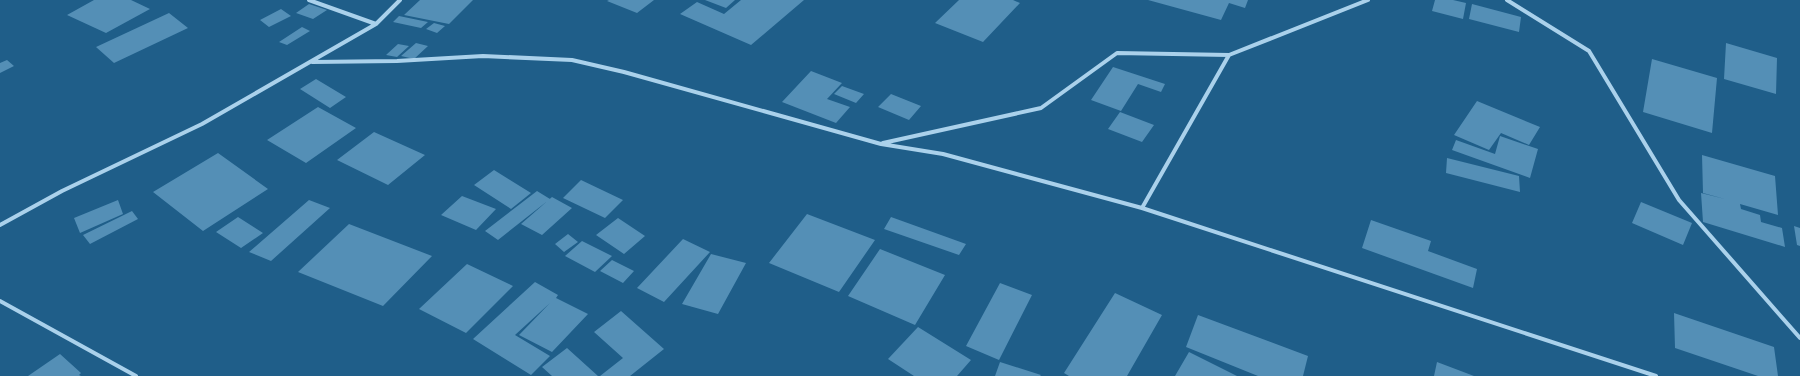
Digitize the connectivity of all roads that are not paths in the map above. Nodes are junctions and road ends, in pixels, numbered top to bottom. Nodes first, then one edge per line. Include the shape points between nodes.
1 (309, 0) edge
2 (400, 0) edge
3 (1368, 0) edge
4 (1507, 0) edge
5 (376, 24) junction
6 (1229, 55) junction
7 (312, 62) junction
8 (880, 144) junction
9 (1142, 208) junction
10 (0, 225) edge
11 (0, 301) edge
12 (1798, 332) edge
13 (1800, 338) edge
14 (136, 376) edge
15 (1656, 376) edge

1 - 5 street
2 - 5 street
3 - 6 street
4 - 12 street via 1589,51 1679,200
5 - 7 street
6 - 8 street via 1117,53 1041,108
6 - 9 street
7 - 8 street via 483,56 572,60 624,72
7 - 10 street via 202,124 62,191
8 - 9 street via 942,154
9 - 15 street
11 - 14 street
12 - 13 street

